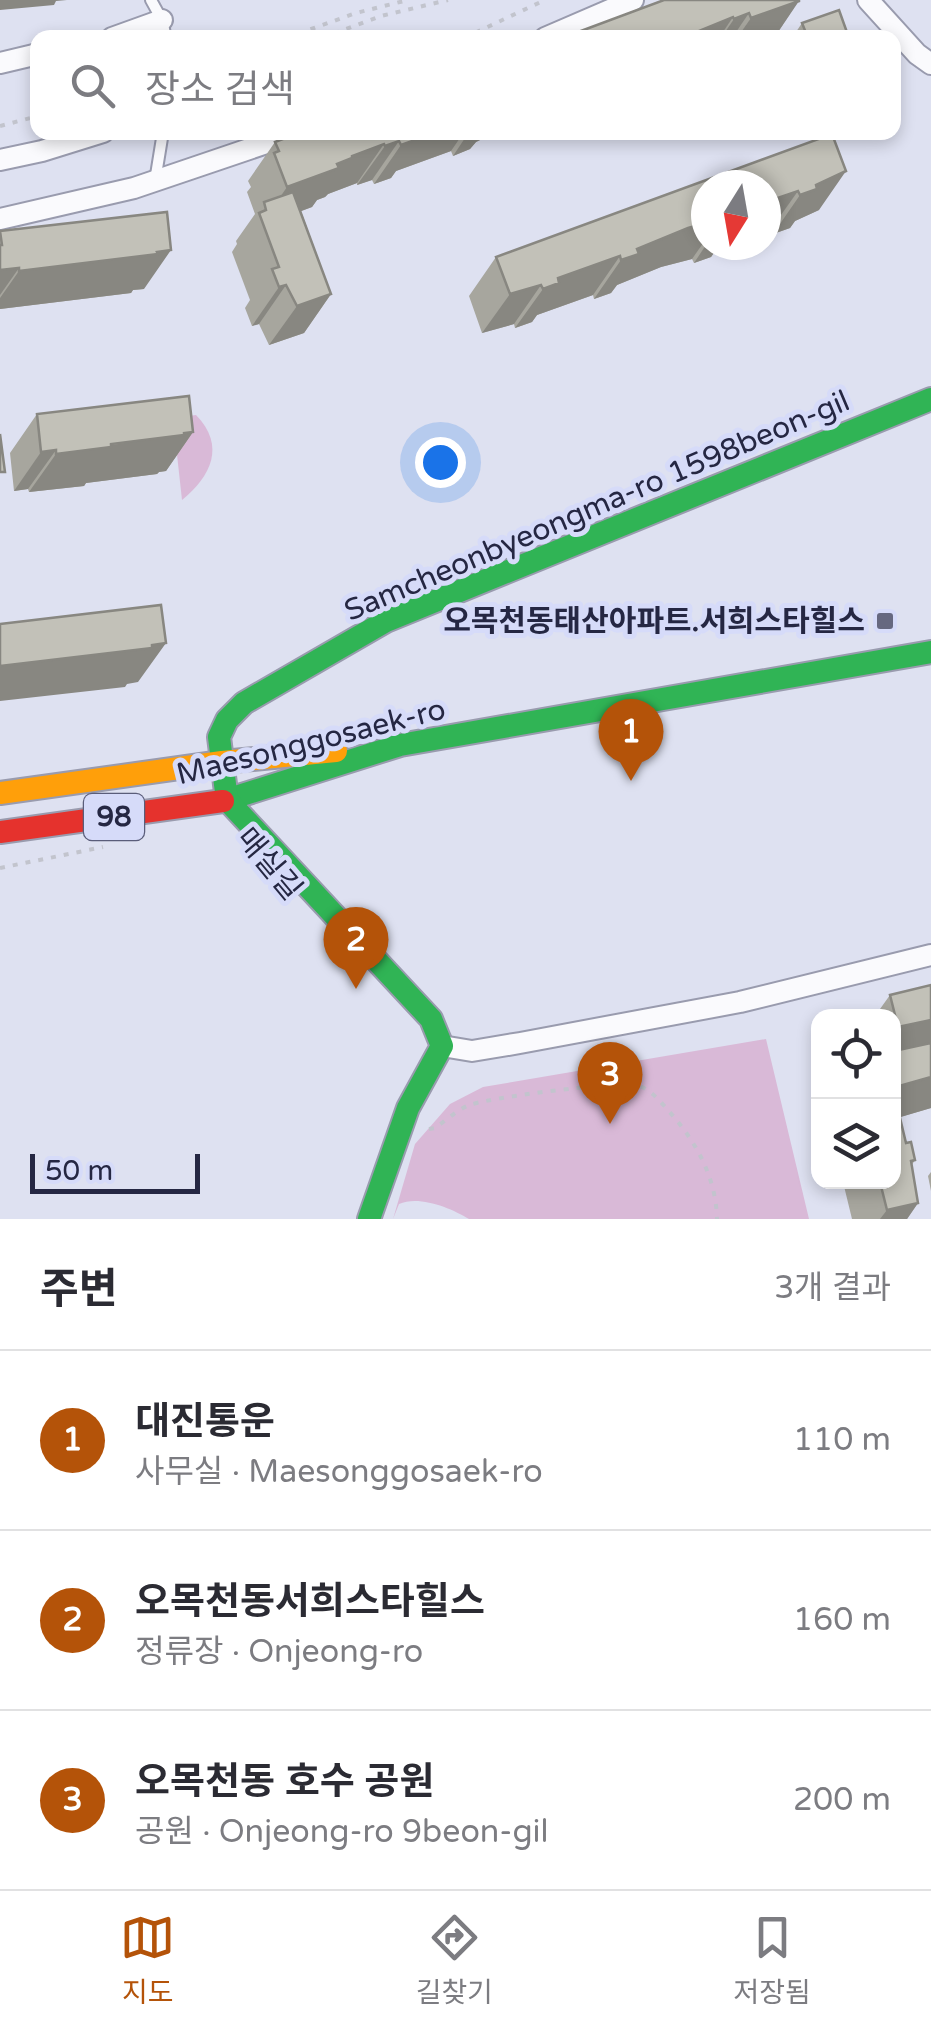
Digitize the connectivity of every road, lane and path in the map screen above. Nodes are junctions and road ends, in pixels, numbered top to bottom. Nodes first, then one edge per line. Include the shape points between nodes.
1 (152, 0) edge
2 (408, 0) edge
3 (448, 0) edge
4 (545, 0) edge
5 (634, 0) edge
6 (868, 0) edge
7 (164, 29) edge
8 (308, 30) edge
9 (344, 30) edge
10 (481, 30) edge
11 (564, 30) edge
12 (895, 30) edge
13 (901, 36) edge
14 (30, 56) edge
15 (0, 62) edge
16 (931, 64) edge
17 (30, 118) edge
18 (0, 126) edge
19 (77, 140) edge
20 (162, 140) edge
21 (276, 140) edge
22 (0, 160) edge
23 (155, 182) junction
24 (0, 219) edge
25 (931, 399) edge
26 (931, 652) edge
27 (400, 745) junction
28 (222, 762) junction
29 (0, 794) edge
30 (227, 800) junction
31 (39, 828) junction
32 (0, 832) edge
33 (0, 842) edge
34 (110, 846) dead end
35 (0, 868) edge
36 (931, 955) edge
37 (442, 1046) junction
38 (398, 1133) junction
39 (369, 1219) edge
40 (717, 1219) edge

1 - 7 lane
2 - 8 path
3 - 9 path
4 - 10 path
5 - 11 street
6 - 12 street
13 - 16 street
14 - 15 street
17 - 18 path
19 - 22 street
20 - 23 lane
21 - 23 street
23 - 24 street
25 - 28 street, Samcheonbyeongma-ro 1598beon-gil via 386,621 244,703 220,737
26 - 27 street, Maesonggosaek-ro / 98
27 - 28 street
27 - 30 street, Maesonggosaek-ro / 98
28 - 29 street
28 - 30 street, Samcheonbyeongma-ro 1598beon-gil
30 - 31 street, Maesonggosaek-ro / 98
30 - 37 street via 431,1019
31 - 32 street, Maesonggosaek-ro / 98
31 - 33 street
34 - 35 path
36 - 37 street via 740,1002 520,1043 472,1051
37 - 38 street
38 - 39 street
38 - 40 path via 435,1128 468,1105 636,1085 684,1128 705,1164

